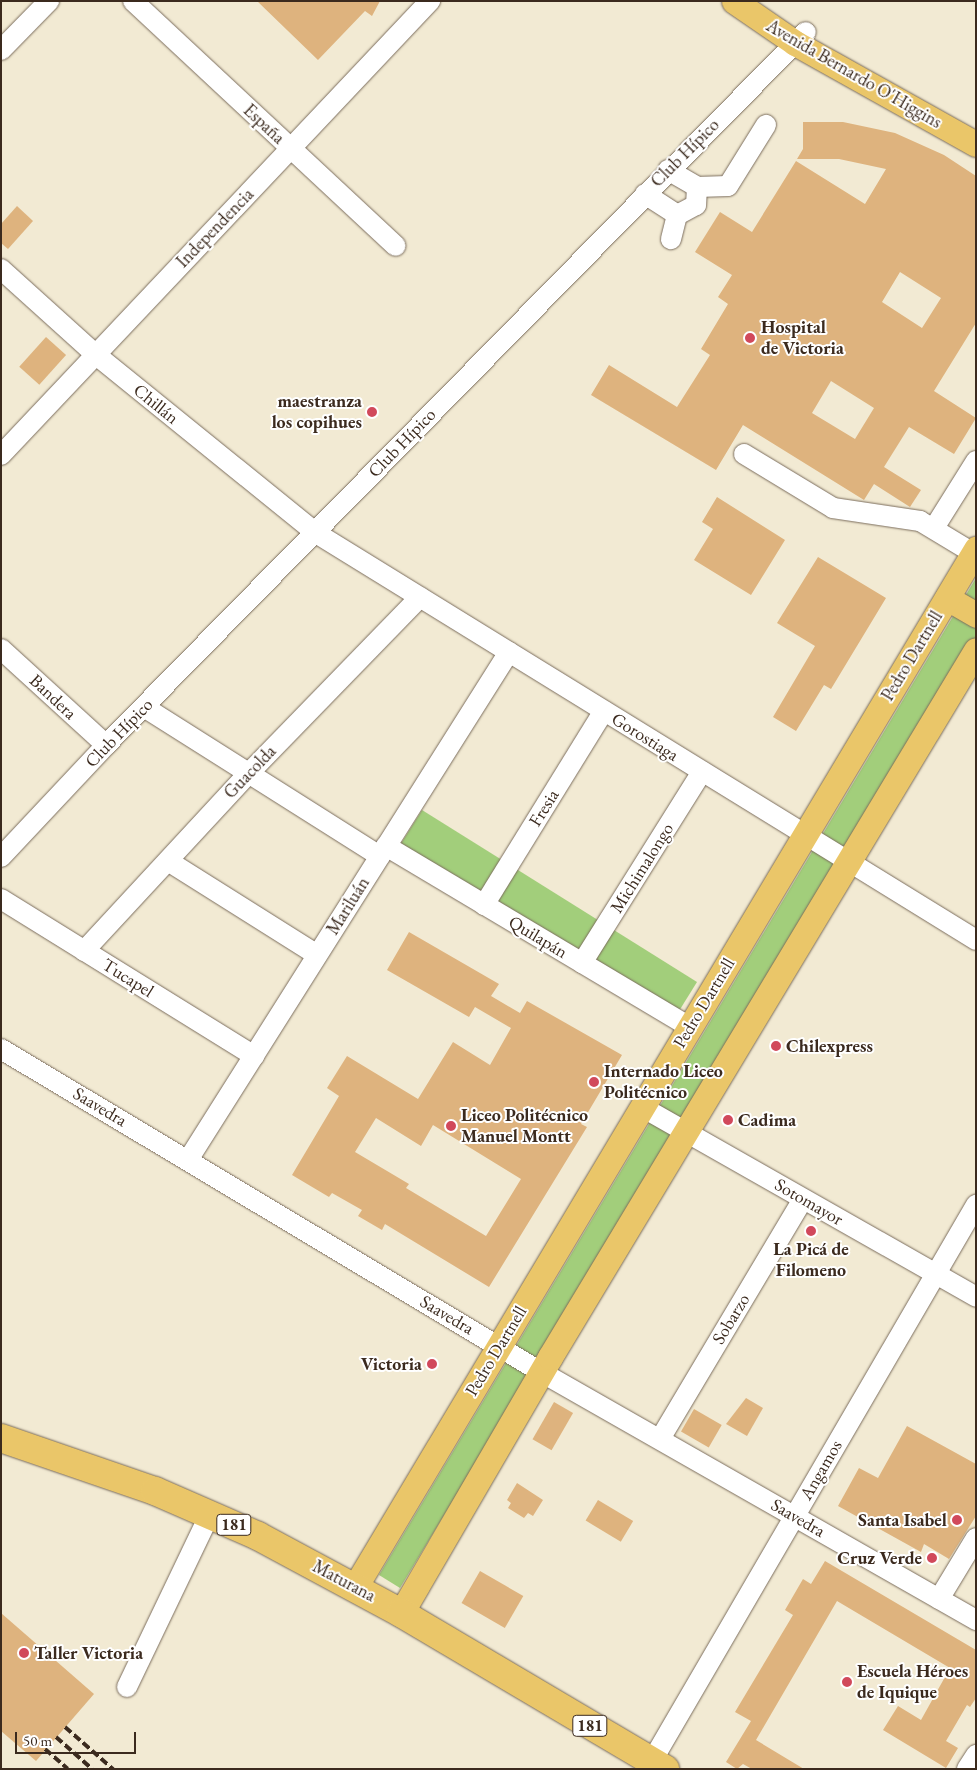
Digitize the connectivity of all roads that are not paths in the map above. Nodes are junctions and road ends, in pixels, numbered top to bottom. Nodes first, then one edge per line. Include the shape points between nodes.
1 (49, 1) edge
2 (133, 1) edge
3 (430, 1) edge
4 (734, 1) edge
5 (760, 1) edge
6 (800, 37) junction
7 (1, 50) edge
8 (766, 124) dead end
9 (976, 129) edge
10 (976, 144) edge
11 (291, 149) junction
12 (668, 170) junction
13 (697, 187) junction
14 (644, 194) junction
15 (677, 215) junction
16 (671, 239) dead end
17 (396, 246) dead end
18 (1, 269) edge
19 (95, 354) junction
20 (744, 454) dead end
21 (1, 455) edge
22 (976, 462) edge
23 (934, 528) junction
24 (316, 533) junction
25 (974, 551) edge
26 (420, 597) junction
27 (947, 598) junction
28 (976, 615) edge
29 (1, 649) edge
30 (976, 650) edge
31 (509, 652) junction
32 (144, 707) junction
33 (604, 711) junction
34 (106, 746) junction
35 (702, 772) junction
36 (248, 775) junction
37 (804, 836) junction
38 (383, 851) junction
39 (1, 857) edge
40 (168, 860) junction
41 (848, 863) junction
42 (1, 899) edge
43 (484, 905) junction
44 (976, 940) edge
45 (84, 951) junction
46 (317, 955) junction
47 (582, 963) junction
48 (690, 1027) junction
49 (1, 1048) edge
50 (254, 1056) junction
51 (642, 1107) junction
52 (686, 1132) junction
53 (188, 1160) junction
54 (803, 1199) junction
55 (976, 1205) edge
56 (935, 1274) junction
57 (976, 1297) edge
58 (499, 1346) junction
59 (541, 1372) junction
60 (1, 1438) edge
61 (660, 1439) junction
62 (210, 1514) junction
63 (794, 1516) junction
64 (976, 1538) edge
65 (356, 1587) junction
66 (939, 1599) junction
67 (401, 1613) junction
68 (976, 1620) edge
69 (127, 1688) dead end
70 (976, 1755) edge
71 (659, 1765) edge
72 (967, 1769) edge

1 - 7 street
2 - 11 street, España
3 - 11 street, Independencia
4 - 6 main road, Avenida Bernardo O'Higgins
5 - 6 main road, Avenida Bernardo O'Higgins
6 - 9 main road, Avenida Bernardo O'Higgins
6 - 10 main road, Avenida Bernardo O'Higgins
6 - 12 street, Club Hípico
8 - 13 street via 728,186
11 - 17 street, España
11 - 19 street, Independencia
12 - 13 street
12 - 14 street, Club Hípico
13 - 15 street via 696,205
14 - 15 street
14 - 24 street, Club Hípico
15 - 16 street
18 - 19 street, Chillán
19 - 21 street, Independencia
19 - 24 street, Chillán
20 - 23 street via 833,508 920,521
22 - 23 street
23 - 25 street
24 - 26 street, Gorostiaga
24 - 32 street, Club Hípico
25 - 27 main road, Pedro Dartnell
26 - 31 street, Gorostiaga
26 - 36 street, Guacolda
27 - 28 main road
27 - 37 main road, Pedro Dartnell
29 - 34 street, Bandera
30 - 41 main road
31 - 33 street, Gorostiaga
31 - 38 street, Mariluán
32 - 34 street, Club Hípico
32 - 36 street, Quilapán
33 - 35 street, Gorostiaga
33 - 43 street, Fresia
34 - 39 street, Club Hípico
35 - 37 street, Gorostiaga
35 - 47 street, Michimalongo
36 - 38 street, Quilapán
36 - 40 street, Guacolda
37 - 41 street, Gorostiaga
37 - 48 main road, Pedro Dartnell
38 - 43 street, Quilapán
38 - 46 street, Mariluán
40 - 45 street, Guacolda
40 - 46 street
41 - 44 street, Gorostiaga
41 - 52 main road
42 - 45 street, Tucapel
43 - 47 street, Quilapán
45 - 50 street, Tucapel
46 - 50 street, Mariluán
47 - 48 street, Quilapán
48 - 51 main road, Pedro Dartnell
49 - 53 street, Saavedra
50 - 53 street, Mariluán
51 - 52 street, Sotomayor
51 - 58 main road, Pedro Dartnell
52 - 54 street, Sotomayor
52 - 59 main road
53 - 58 street, Saavedra
54 - 56 street, Sotomayor
54 - 61 street, Sobarzo
55 - 56 street, Angamos
56 - 57 street, Sotomayor
56 - 63 street, Angamos
58 - 59 street, Saavedra
58 - 65 main road, Pedro Dartnell
59 - 61 street, Saavedra
59 - 67 main road
60 - 62 highway, Maturana / 181
61 - 63 street, Saavedra
62 - 65 highway, Maturana / 181
62 - 69 street
63 - 66 street, Saavedra
63 - 71 street, Angamos
64 - 66 street
65 - 67 highway, Maturana / 181
66 - 68 street, Saavedra
67 - 71 highway, Maturana / 181
70 - 72 street

